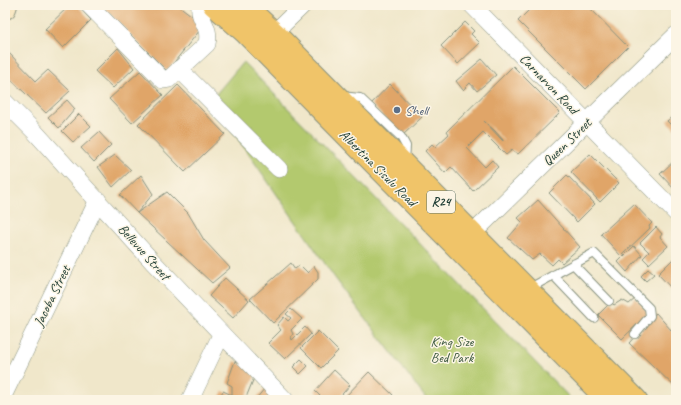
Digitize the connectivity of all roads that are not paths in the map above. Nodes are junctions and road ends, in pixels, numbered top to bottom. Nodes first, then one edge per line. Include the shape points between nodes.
1 (89, 5) edge
2 (200, 5) edge
3 (214, 5) edge
4 (244, 5) edge
5 (303, 5) edge
6 (472, 5) edge
7 (274, 33) junction
8 (676, 35) edge
9 (180, 69) junction
10 (5, 102) edge
11 (587, 123) junction
12 (279, 169) dead end
13 (98, 200) junction
14 (676, 213) edge
15 (465, 241) junction
16 (573, 264) junction
17 (553, 275) junction
18 (527, 289) junction
19 (609, 300) dead end
20 (594, 318) dead end
21 (635, 334) dead end
22 (221, 335) junction
23 (5, 392) edge
24 (190, 400) edge
25 (285, 400) edge
26 (608, 400) edge
27 (636, 400) edge

1 - 9 street via 163,80 169,79
2 - 9 street via 200,18 207,27 207,44
3 - 15 main road, Albertina Sisulu Road / R24
4 - 7 main road, Albertina Sisulu Road / R24
5 - 7 street
6 - 11 street, Carnarvon Road
7 - 15 main road, Albertina Sisulu Road / R24 via 404,165
8 - 11 street, Queen Street
9 - 12 street
10 - 13 street, Bellevue Street
11 - 14 street, Carnarvon Road
11 - 15 street, Queen Street
13 - 22 street, Bellevue Street
13 - 23 street, Jacoba Street
15 - 18 main road, Albertina Sisulu Road / R24
15 - 26 main road, Albertina Sisulu Road / R24
16 - 17 lane
16 - 19 lane
16 - 21 lane via 596,254 649,308 650,316
17 - 18 lane
17 - 20 lane
18 - 27 main road, Albertina Sisulu Road / R24
22 - 24 street
22 - 25 street, Bellevue Street

